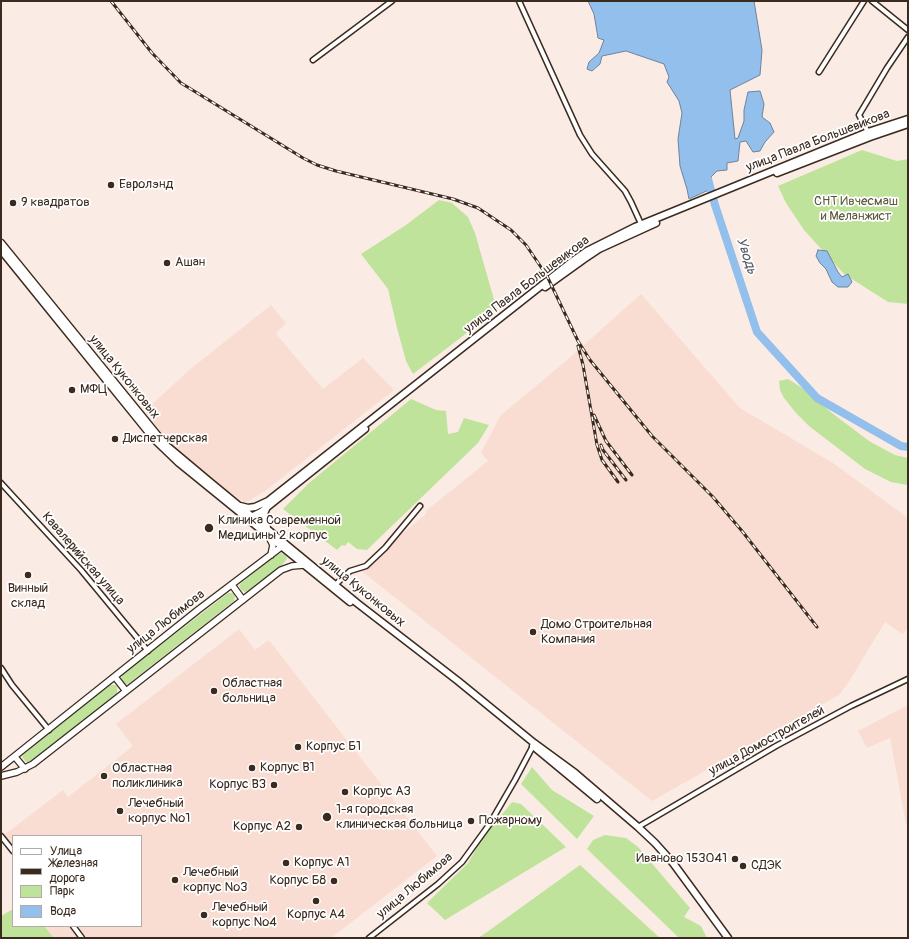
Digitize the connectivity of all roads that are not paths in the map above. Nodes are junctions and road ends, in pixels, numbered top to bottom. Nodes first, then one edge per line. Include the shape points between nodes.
1 (392, 1) edge
2 (519, 1) edge
3 (864, 1) edge
4 (872, 1) edge
5 (908, 30) edge
6 (908, 37) edge
7 (313, 60) dead end
8 (819, 72) dead end
9 (908, 119) edge
10 (908, 124) edge
11 (869, 134) junction
12 (642, 226) junction
13 (1, 243) edge
14 (1, 250) edge
15 (1, 483) edge
16 (269, 503) junction
17 (238, 505) junction
18 (420, 506) dead end
19 (245, 516) junction
20 (253, 517) junction
21 (260, 529) junction
22 (268, 533) junction
23 (283, 545) junction
24 (271, 555) junction
25 (304, 565) junction
26 (232, 585) junction
27 (335, 585) junction
28 (242, 600) junction
29 (148, 651) junction
30 (1, 668) edge
31 (115, 677) junction
32 (908, 679) edge
33 (126, 691) junction
34 (50, 730) junction
35 (534, 745) junction
36 (15, 757) junction
37 (1, 768) edge
38 (25, 769) junction
39 (1, 776) edge
40 (637, 828) junction
41 (1, 836) edge
42 (12, 850) edge
43 (74, 927) edge
44 (82, 938) edge
45 (369, 938) edge
46 (725, 938) edge
47 (728, 938) edge

1 - 7 street
2 - 12 street via 580,136 625,192
3 - 8 street
4 - 5 street
6 - 11 street via 859,115
9 - 11 main road, улица Павла Большевикова
10 - 11 main road, улица Павла Большевикова
11 - 12 main road, улица Павла Большевикова
12 - 16 main road, улица Павла Большевикова via 584,259 551,283
13 - 17 main road, улица Куконковых via 158,436
14 - 19 main road, улица Куконковых via 154,439 179,463
15 - 29 street, Кавалерийская улица via 81,570
16 - 17 main road, улица Павла Большевикова via 248,508
16 - 20 main road via 256,511
16 - 22 main road via 263,513
17 - 20 main road, улица Куконковых
18 - 27 street via 385,548 366,566 350,571
19 - 20 main road
19 - 21 main road, улица Куконковых
20 - 21 main road
20 - 22 main road, улица Куконковых
21 - 22 main road, улица Куконковых
22 - 23 main road, улица Куконковых
22 - 24 main road via 273,545
23 - 24 main road, улица Любимова
23 - 25 main road, улица Куконковых
23 - 27 main road, улица Куконковых
24 - 26 main road, улица Любимова
25 - 28 main road via 281,570
25 - 35 main road, улица Куконковых
26 - 28 main road
26 - 29 main road, улица Любимова
27 - 35 main road, улица Куконковых via 499,713
28 - 33 main road
29 - 31 main road, улица Любимова
30 - 34 street
31 - 33 main road
31 - 34 main road, улица Любимова
32 - 40 street, улица Домостроителей via 776,746
33 - 38 main road
34 - 36 main road, улица Любимова
35 - 40 main road, улица Куконковых via 575,774
35 - 45 street, улица Любимова via 489,825 462,862
36 - 37 main road, улица Любимова
36 - 38 main road
38 - 39 main road
40 - 46 main road via 663,855
40 - 47 main road via 673,863
41 - 42 street
43 - 44 street

